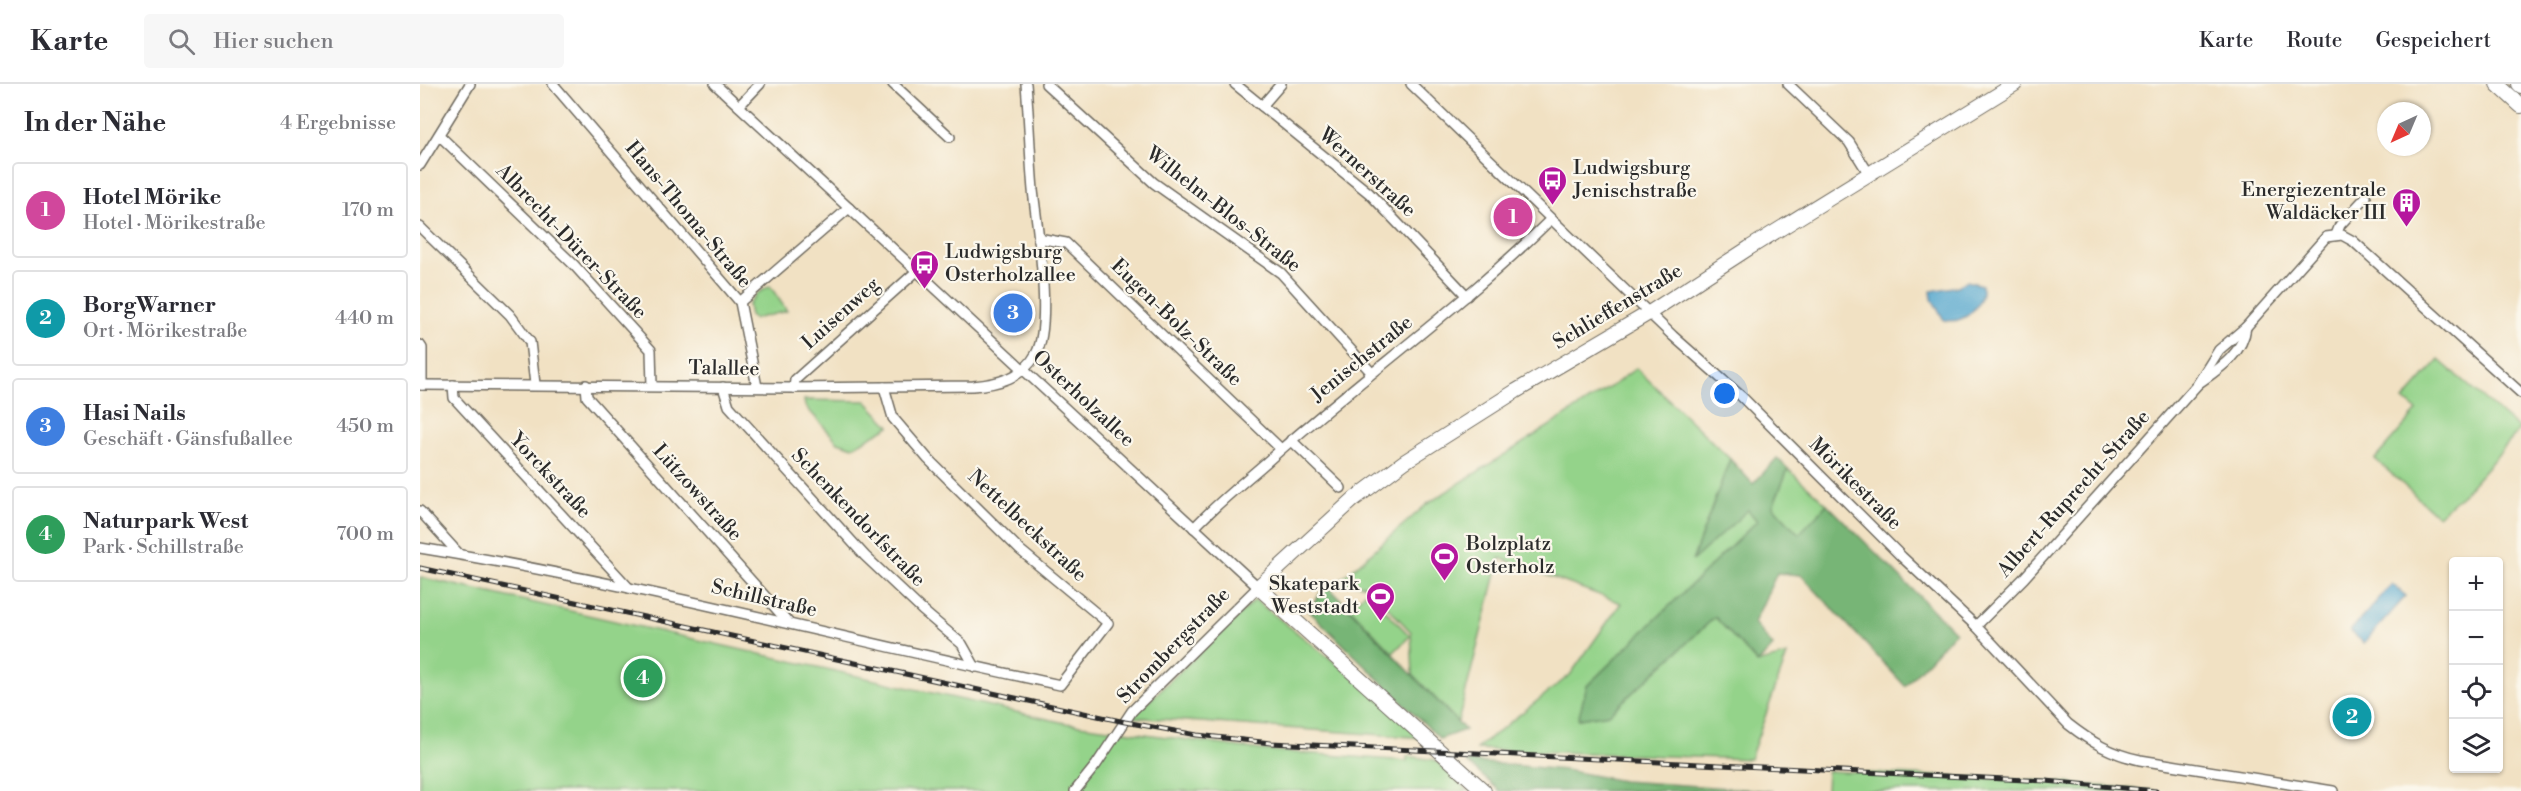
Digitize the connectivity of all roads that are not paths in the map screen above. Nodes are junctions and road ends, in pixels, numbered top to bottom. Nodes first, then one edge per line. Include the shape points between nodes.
1 (470, 84) edge
2 (553, 84) edge
3 (715, 84) edge
4 (760, 84) edge
5 (893, 84) edge
6 (1026, 84) edge
7 (1046, 84) edge
8 (1235, 84) edge
9 (1281, 84) edge
10 (1411, 84) edge
11 (1788, 84) edge
12 (2015, 84) edge
13 (2497, 84) edge
14 (739, 106) junction
15 (1262, 106) junction
16 (2521, 106) edge
17 (439, 135) junction
18 (950, 137) dead end
19 (420, 165) edge
20 (1869, 174) junction
21 (2366, 197) dead end
22 (849, 208) junction
23 (1551, 219) junction
24 (420, 227) edge
25 (2336, 235) junction
26 (1038, 238) junction
27 (918, 270) junction
28 (1467, 296) junction
29 (740, 302) junction
30 (1649, 313) junction
31 (2246, 327) junction
32 (420, 345) edge
33 (1023, 369) junction
34 (1371, 372) junction
35 (535, 384) junction
36 (421, 385) edge
37 (453, 385) junction
38 (586, 385) junction
39 (2197, 385) junction
40 (652, 386) junction
41 (723, 387) junction
42 (757, 387) junction
43 (884, 387) junction
44 (794, 388) junction
45 (2521, 393) edge
46 (1292, 440) junction
47 (1281, 449) junction
48 (1341, 488) dead end
49 (421, 515) edge
50 (1194, 528) junction
51 (420, 548) edge
52 (459, 554) junction
53 (1258, 587) junction
54 (629, 588) junction
55 (788, 622) junction
56 (1976, 626) junction
57 (975, 667) junction
58 (1060, 685) joint
59 (1075, 791) edge
60 (1484, 791) edge
61 (2333, 791) edge

1 - 17 street
2 - 29 street, Hans-Thoma-Straße
3 - 14 street, Osterholzallee
4 - 14 street
5 - 18 street
6 - 26 street
7 - 34 street, Wilhelm-Blos-Straße via 1154,183 1281,273
8 - 15 street, Wernerstraße
9 - 15 street
10 - 23 street, Mörikestraße
11 - 20 street via 1849,142
12 - 20 street, Schlieffenstraße
13 - 16 street
14 - 22 street, Osterholzallee
15 - 28 street, Wernerstraße via 1369,193
17 - 19 street
17 - 40 street, Albrecht-Dürer-Straße via 574,265 651,350
20 - 30 street, Schlieffenstraße
21 - 25 street via 2340,225
22 - 27 street, Osterholzallee
22 - 29 street
23 - 28 street, Jenischstraße
23 - 30 street, Mörikestraße
24 - 35 street via 510,315 530,342
25 - 31 street via 2326,237
25 - 45 street via 2353,241
26 - 33 street via 1043,334 1037,352
26 - 47 street, Eugen-Bolz-Straße via 1066,243
27 - 33 street, Osterholzallee
27 - 44 street, Luisenweg via 795,380
28 - 34 street, Jenischstraße
29 - 42 street, Hans-Thoma-Straße
30 - 53 street, Schlieffenstraße via 1404,462 1354,500
30 - 56 street, Mörikestraße via 1742,396
31 - 39 street via 2219,350
31 - 39 street via 2242,345
32 - 36 street
33 - 43 street, Talallee via 1010,379 988,385
33 - 50 street, Osterholzallee
34 - 46 street, Jenischstraße
35 - 37 street, Talallee
35 - 38 street, Talallee
36 - 37 street, Talallee
37 - 54 street, Yorckstraße via 454,398
38 - 40 street, Talallee
38 - 55 street, Lützowstraße via 587,397
39 - 56 street, Albert-Ruprecht-Straße
40 - 41 street, Talallee
41 - 42 street, Talallee
41 - 57 street, Schenkendorfstraße via 729,406 865,556 962,644
42 - 44 street, Talallee
43 - 44 street, Talallee
43 - 58 street, Nettelbeckstraße via 893,417 928,459 1020,549 1108,623
46 - 47 street, Jenischstraße
46 - 48 street
47 - 50 street, Jenischstraße
49 - 52 street
50 - 53 street, Osterholzallee
51 - 52 street, Schillstraße
52 - 54 street, Schillstraße
53 - 59 street, Strombergstraße via 1132,711
53 - 60 street, Osterholzallee
54 - 55 street, Schillstraße
55 - 57 street, Schillstraße
56 - 61 street, Mörikestraße via 2068,724 2101,747 2140,760
57 - 58 street, Schillstraße

